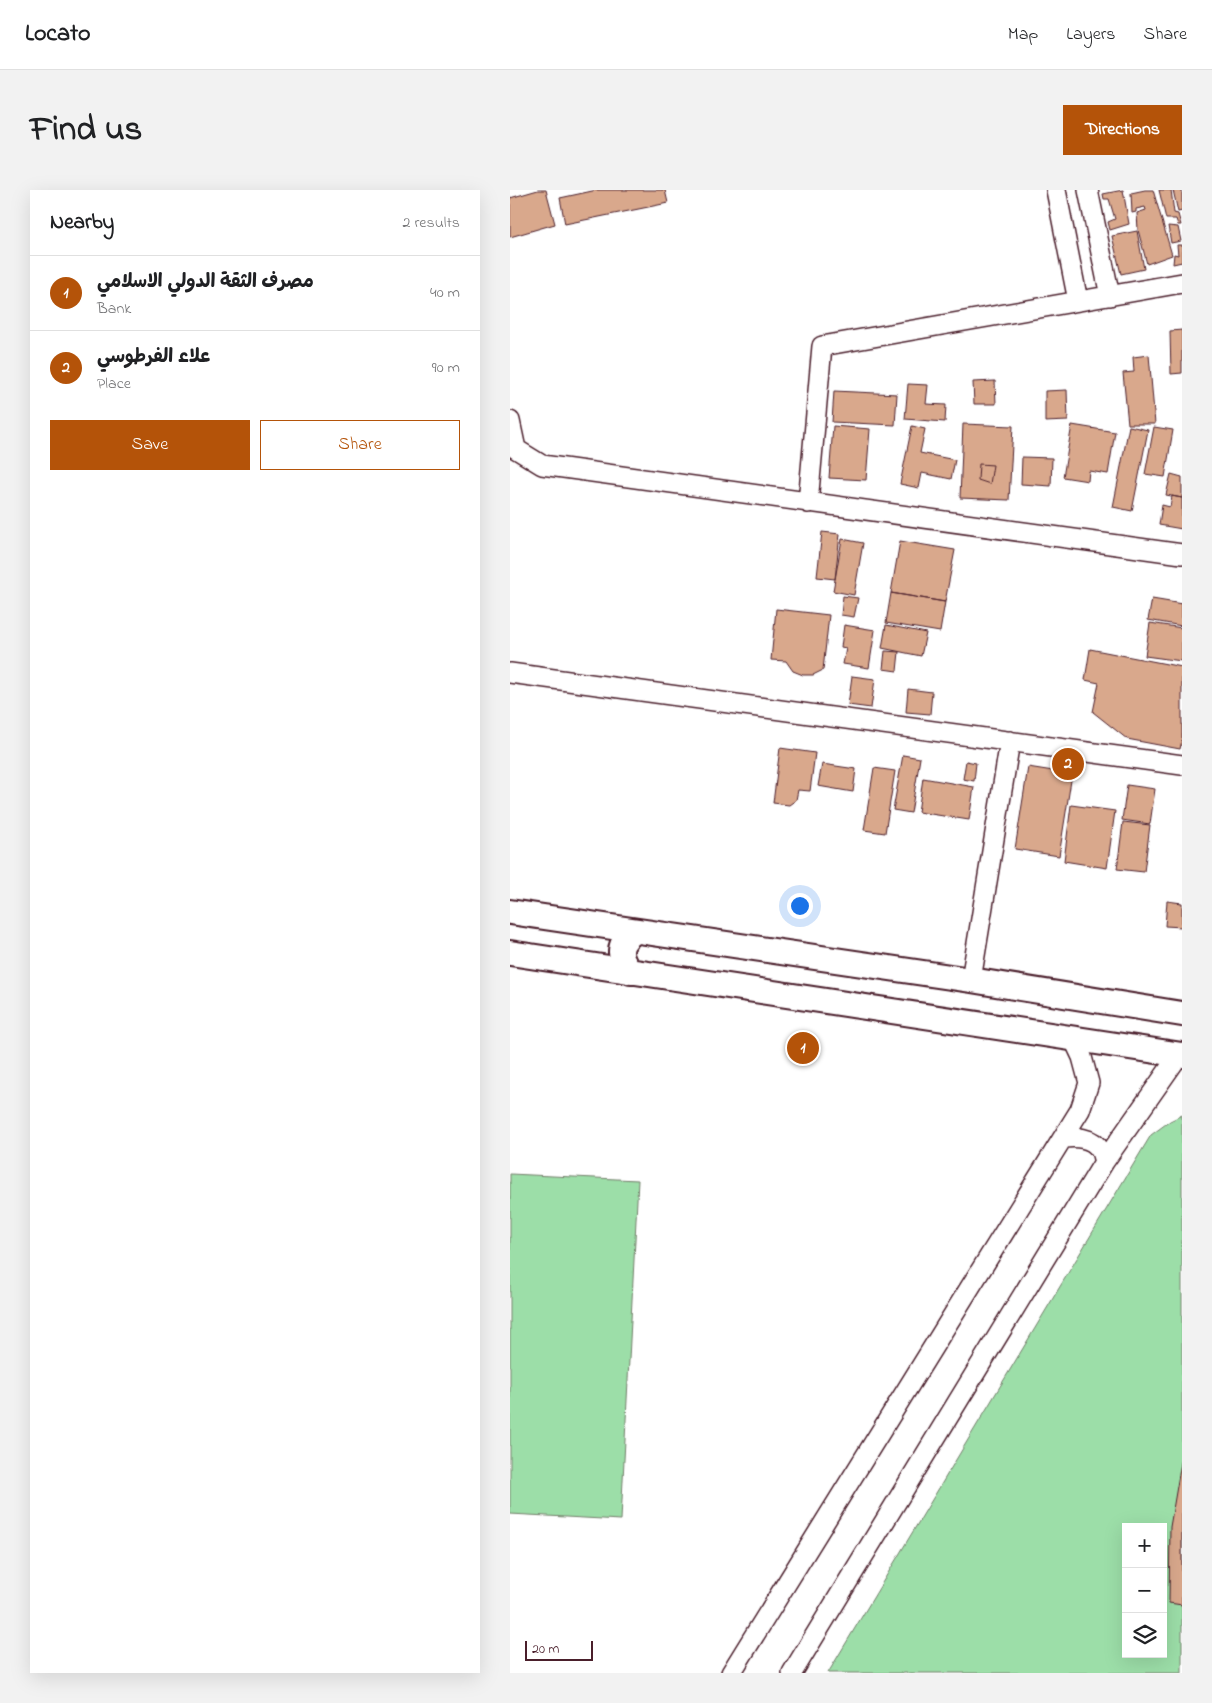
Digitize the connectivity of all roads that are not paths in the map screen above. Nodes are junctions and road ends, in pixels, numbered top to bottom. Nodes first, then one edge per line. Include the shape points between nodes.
1 (1056, 190) edge
2 (1088, 190) edge
3 (1182, 284) edge
4 (1110, 296) junction
5 (1078, 301) junction
6 (510, 421) edge
7 (808, 503) junction
8 (1182, 554) edge
9 (510, 673) edge
10 (1010, 741) junction
11 (1182, 765) edge
12 (510, 912) edge
13 (636, 931) junction
14 (510, 953) edge
15 (630, 972) junction
16 (971, 980) junction
17 (1182, 1014) edge
18 (1073, 1038) junction
19 (1180, 1055) edge
20 (1062, 1139) junction
21 (1104, 1162) junction
22 (731, 1673) edge
23 (792, 1673) edge

1 - 5 street
2 - 4 street
3 - 4 street
4 - 5 street
5 - 7 street via 822,346
6 - 7 street via 516,449 542,465
7 - 8 street
9 - 10 street
10 - 11 street
10 - 16 street
12 - 13 street
13 - 15 street via 629,935 621,950 621,958
13 - 16 street
14 - 15 street
15 - 18 street
16 - 17 street
18 - 19 street
18 - 20 street via 1090,1083 1080,1110
19 - 21 street
20 - 21 street via 1073,1136 1086,1140 1100,1148
20 - 22 street
21 - 23 street

